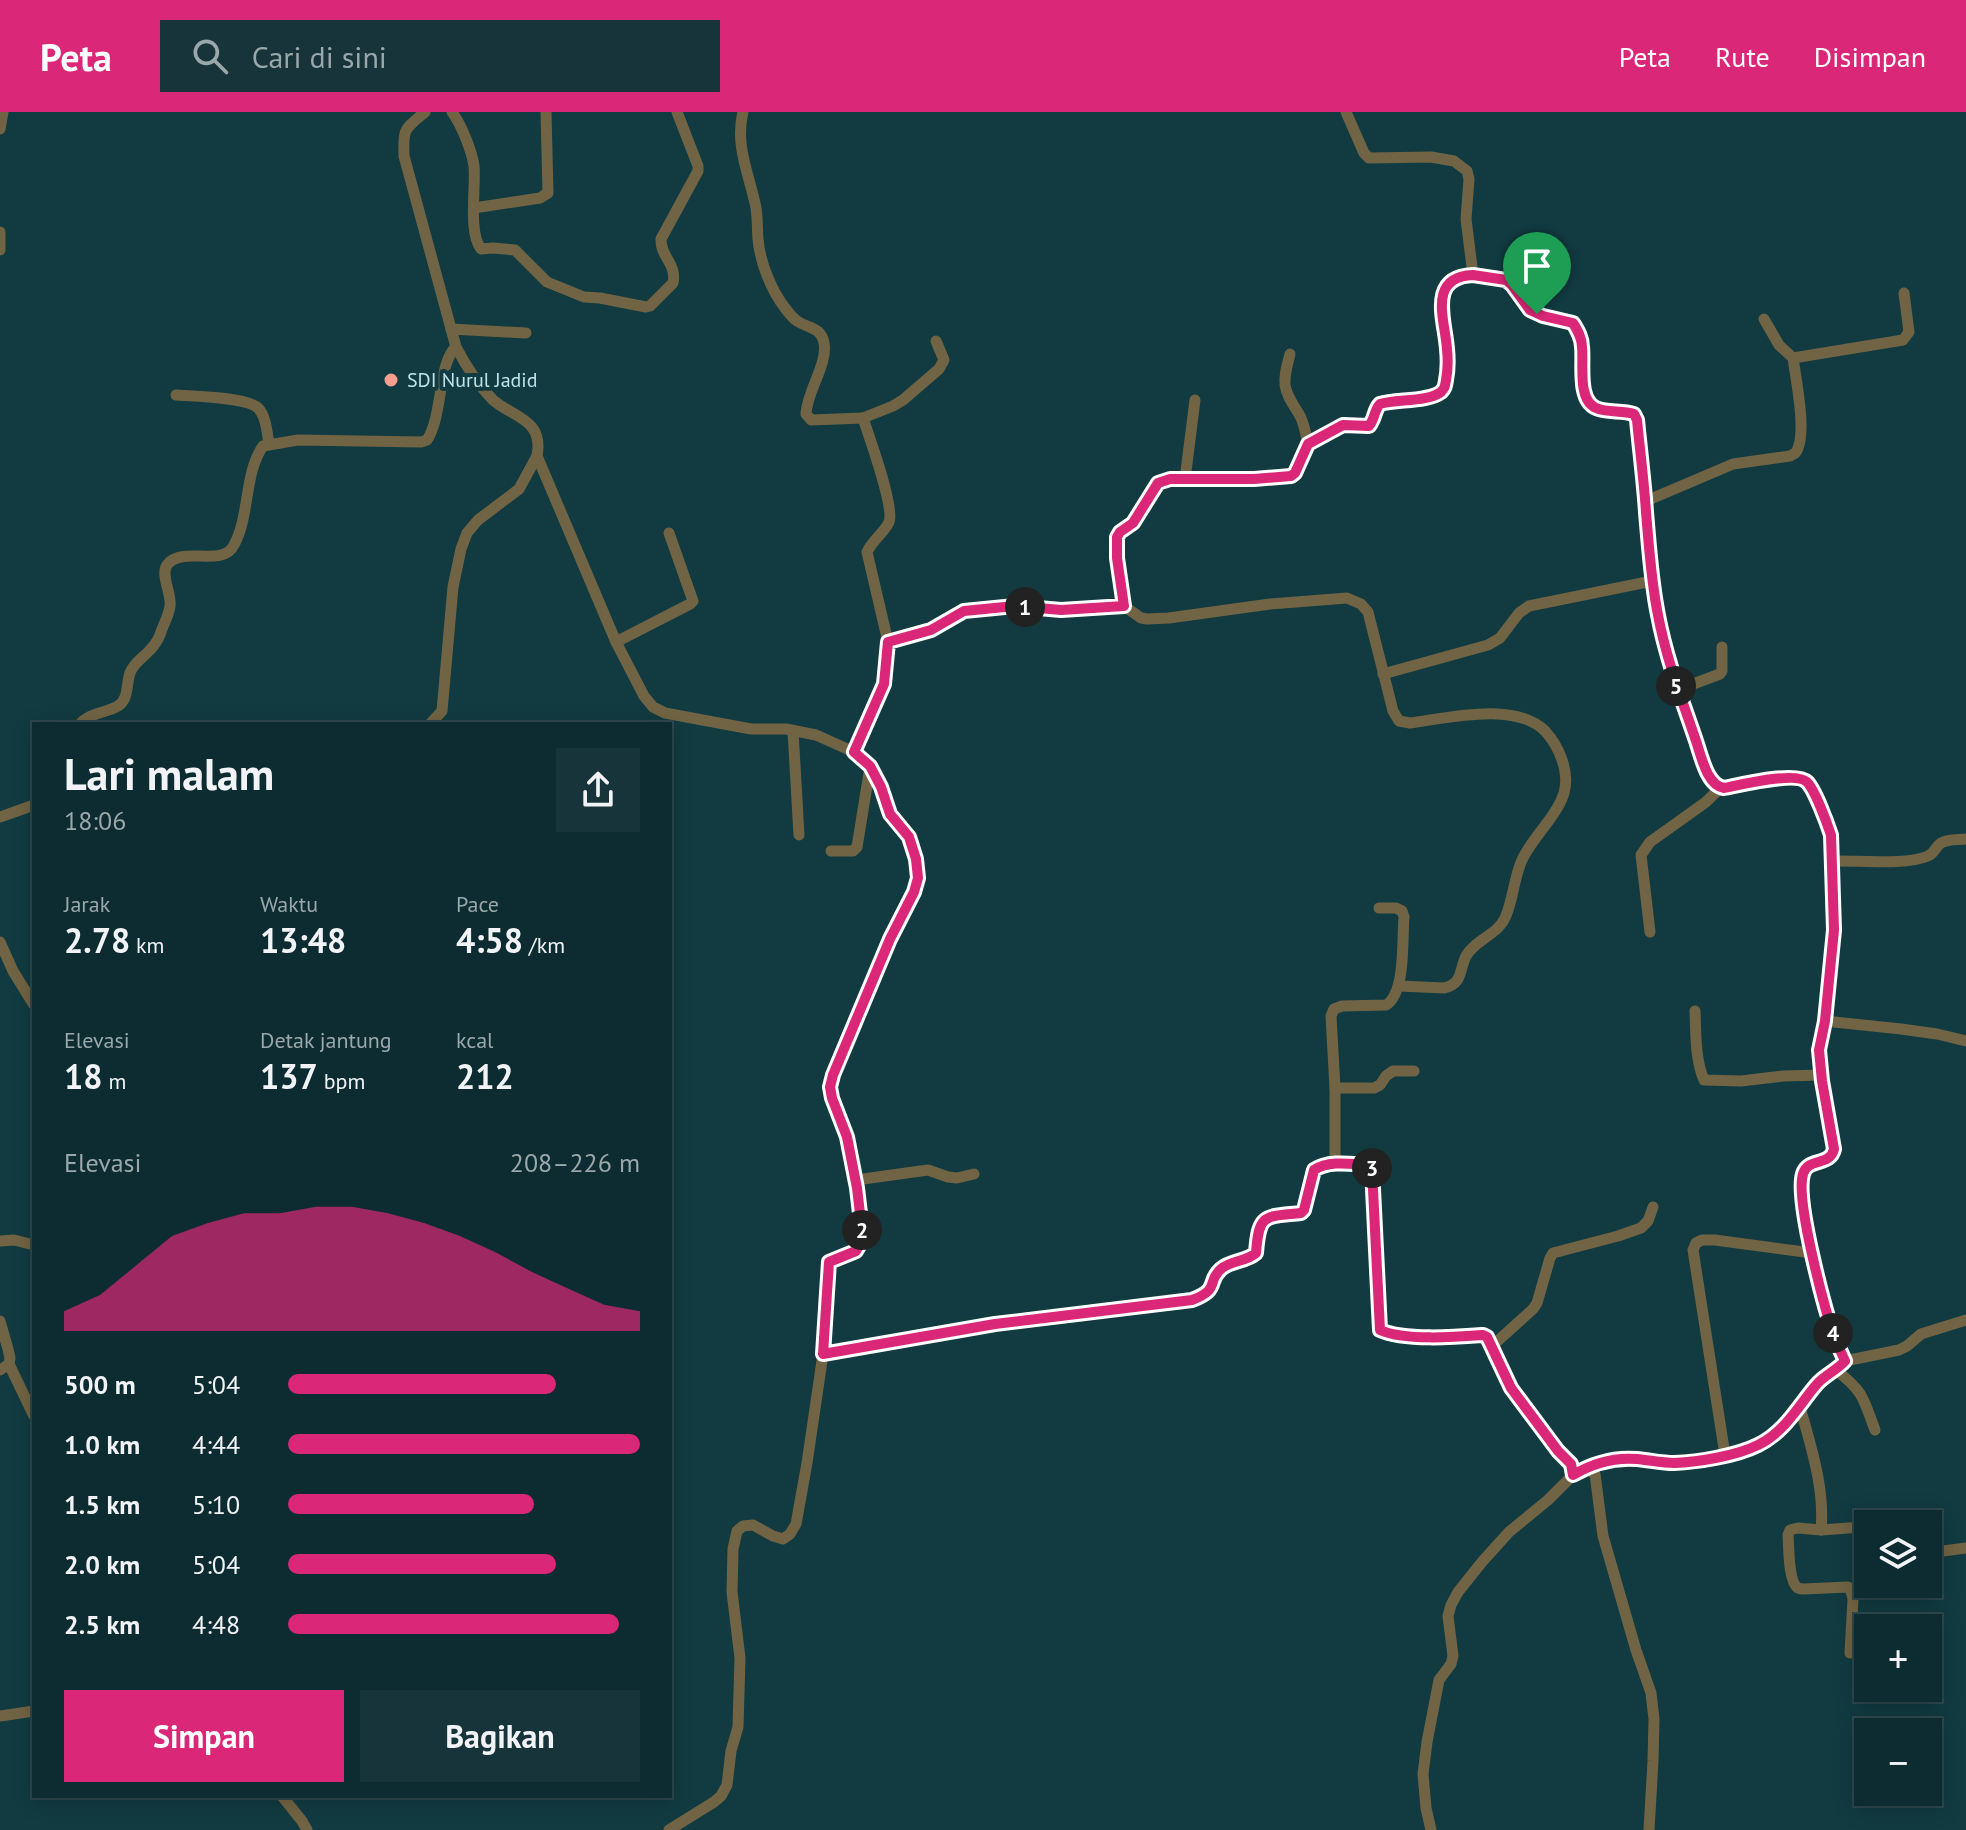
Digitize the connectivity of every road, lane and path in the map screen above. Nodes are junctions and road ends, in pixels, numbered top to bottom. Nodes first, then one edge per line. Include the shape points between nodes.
1 (3, 112) edge
2 (425, 112) edge
3 (452, 112) edge
4 (546, 112) edge
5 (677, 112) edge
6 (743, 112) edge
7 (1346, 112) edge
8 (0, 129) edge
9 (474, 208) junction
10 (0, 232) edge
11 (0, 250) edge
12 (1473, 275) junction
13 (1904, 293) dead end
14 (1764, 319) dead end
15 (451, 329) junction
16 (526, 333) dead end
17 (936, 341) dead end
18 (456, 347) junction
19 (1290, 354) dead end
20 (1793, 358) junction
21 (176, 395) dead end
22 (1195, 400) dead end
23 (863, 418) junction
24 (269, 444) junction
25 (1308, 444) junction
26 (537, 456) junction
27 (1185, 479) junction
28 (1646, 501) junction
29 (669, 533) dead end
30 (1652, 581) junction
31 (1124, 606) junction
32 (616, 642) junction
33 (888, 642) junction
34 (1722, 647) dead end
35 (1383, 674) junction
36 (1677, 690) junction
37 (82, 722) edge
38 (432, 722) edge
39 (793, 731) junction
40 (854, 752) junction
41 (870, 766) junction
42 (1720, 788) junction
43 (32, 806) edge
44 (0, 817) edge
45 (799, 835) dead end
46 (1966, 839) edge
47 (831, 851) dead end
48 (1832, 861) junction
49 (1379, 908) dead end
50 (1650, 932) dead end
51 (0, 942) edge
52 (1399, 986) junction
53 (32, 1002) edge
54 (1695, 1011) dead end
55 (1825, 1021) junction
56 (1966, 1041) edge
57 (1414, 1071) dead end
58 (1822, 1075) junction
59 (1335, 1088) junction
60 (1335, 1164) junction
61 (974, 1174) dead end
62 (856, 1180) junction
63 (1653, 1207) dead end
64 (0, 1241) edge
65 (32, 1244) edge
66 (1812, 1253) junction
67 (1966, 1320) edge
68 (0, 1321) edge
69 (1492, 1346) junction
70 (823, 1354) junction
71 (1845, 1361) junction
72 (4, 1367) edge
73 (1836, 1370) junction
74 (1800, 1407) junction
75 (32, 1413) edge
76 (1875, 1430) dead end
77 (1725, 1455) junction
78 (1585, 1468) junction
79 (1573, 1475) junction
80 (1854, 1528) edge
81 (1821, 1530) junction
82 (1966, 1548) edge
83 (1942, 1551) edge
84 (1850, 1653) dead end
85 (32, 1711) edge
86 (0, 1716) edge
87 (284, 1798) edge
88 (307, 1830) edge
89 (669, 1830) edge
90 (1431, 1830) edge
91 (1649, 1830) edge

1 - 8 street
2 - 15 street via 405,130 404,156
3 - 9 street via 474,164
4 - 9 street via 548,193
5 - 9 street via 698,171 661,239 674,270 673,283 650,306 571,293 547,282 515,250 481,249
6 - 23 street via 741,147 755,199 762,261 785,309 820,333 825,347 806,414 811,420
7 - 12 street via 1369,158 1431,157 1454,161 1467,171
10 - 11 street
12 - 25 street via 1462,276 1444,292 1445,387 1416,399 1380,404 1369,426 1343,425
12 - 28 street via 1506,280 1530,310 1576,326 1588,402 1595,408 1634,414 1637,420
13 - 20 street via 1909,332 1903,340
14 - 20 street
15 - 16 street
15 - 18 street
17 - 23 street via 944,360 939,369 893,406
18 - 24 street via 447,360 438,414 427,440
18 - 26 street via 485,391 533,427
19 - 25 street via 1285,386
20 - 28 street via 1800,424 1797,453 1733,464
21 - 24 street via 251,403 263,416
22 - 27 street
23 - 33 street via 889,503 888,525 867,552
24 - 37 street via 257,457 233,548 227,554 172,560 166,566 170,608 161,634 135,664 124,700
25 - 27 street via 1291,476
26 - 32 street
26 - 38 street via 519,489 467,533 453,587 442,711
27 - 31 street via 1158,483 1133,523 1117,537
28 - 30 street
29 - 32 street via 693,601
30 - 35 street via 1529,606 1488,645
30 - 36 street
31 - 33 street via 964,611 931,630
31 - 35 street via 1141,618 1158,619 1347,598 1368,612
32 - 39 street via 653,707 751,729
33 - 40 street via 884,684
34 - 36 street via 1720,674
35 - 52 street via 1399,721 1492,714 1532,721 1563,760 1566,779 1555,812 1522,860 1506,917 1465,957 1456,983 1444,988
36 - 42 street via 1705,766
39 - 40 street
39 - 45 street
40 - 41 street
41 - 47 street via 857,847
41 - 62 street via 890,814 909,837 918,878 830,1087
42 - 48 street via 1806,781 1827,822
42 - 50 street via 1650,842 1641,855
43 - 44 street
46 - 48 street via 1940,843 1934,853 1920,858
48 - 55 street via 1834,930
49 - 52 street via 1396,908 1404,917
51 - 53 street
52 - 59 street via 1386,1005 1342,1006 1332,1012
54 - 58 street via 1704,1080
55 - 56 street
55 - 58 street via 1819,1050
57 - 59 street via 1393,1071 1374,1088
58 - 66 street via 1834,1149 1829,1159 1803,1172 1803,1215
59 - 60 street
60 - 69 street via 1372,1169 1380,1330 1434,1338 1483,1335
60 - 70 street via 1314,1170 1301,1213 1263,1221 1256,1253 1223,1267 1203,1296
61 - 62 street via 957,1178 928,1170
62 - 70 street via 863,1239 856,1251 829,1262
63 - 69 street via 1641,1228 1553,1253 1537,1303
64 - 65 street
66 - 71 street
66 - 77 street via 1715,1240 1696,1243
67 - 71 street via 1921,1334 1899,1350
68 - 72 street via 10,1358
69 - 79 street via 1511,1388 1571,1464
70 - 89 street via 796,1524 783,1539 753,1525 737,1531 732,1592 740,1658 738,1727 727,1785 714,1802
71 - 73 street
72 - 75 street
73 - 74 street via 1818,1382
73 - 76 street via 1862,1394
74 - 77 street via 1760,1444
74 - 81 street via 1819,1489
77 - 78 street via 1673,1463 1617,1459
78 - 79 street
78 - 91 street via 1595,1474 1603,1536 1651,1693
79 - 90 street via 1509,1532 1451,1605 1453,1656 1439,1680 1423,1774
80 - 81 street
81 - 84 street via 1790,1530 1794,1585 1848,1587 1853,1599
82 - 83 street
85 - 86 street
87 - 88 street

